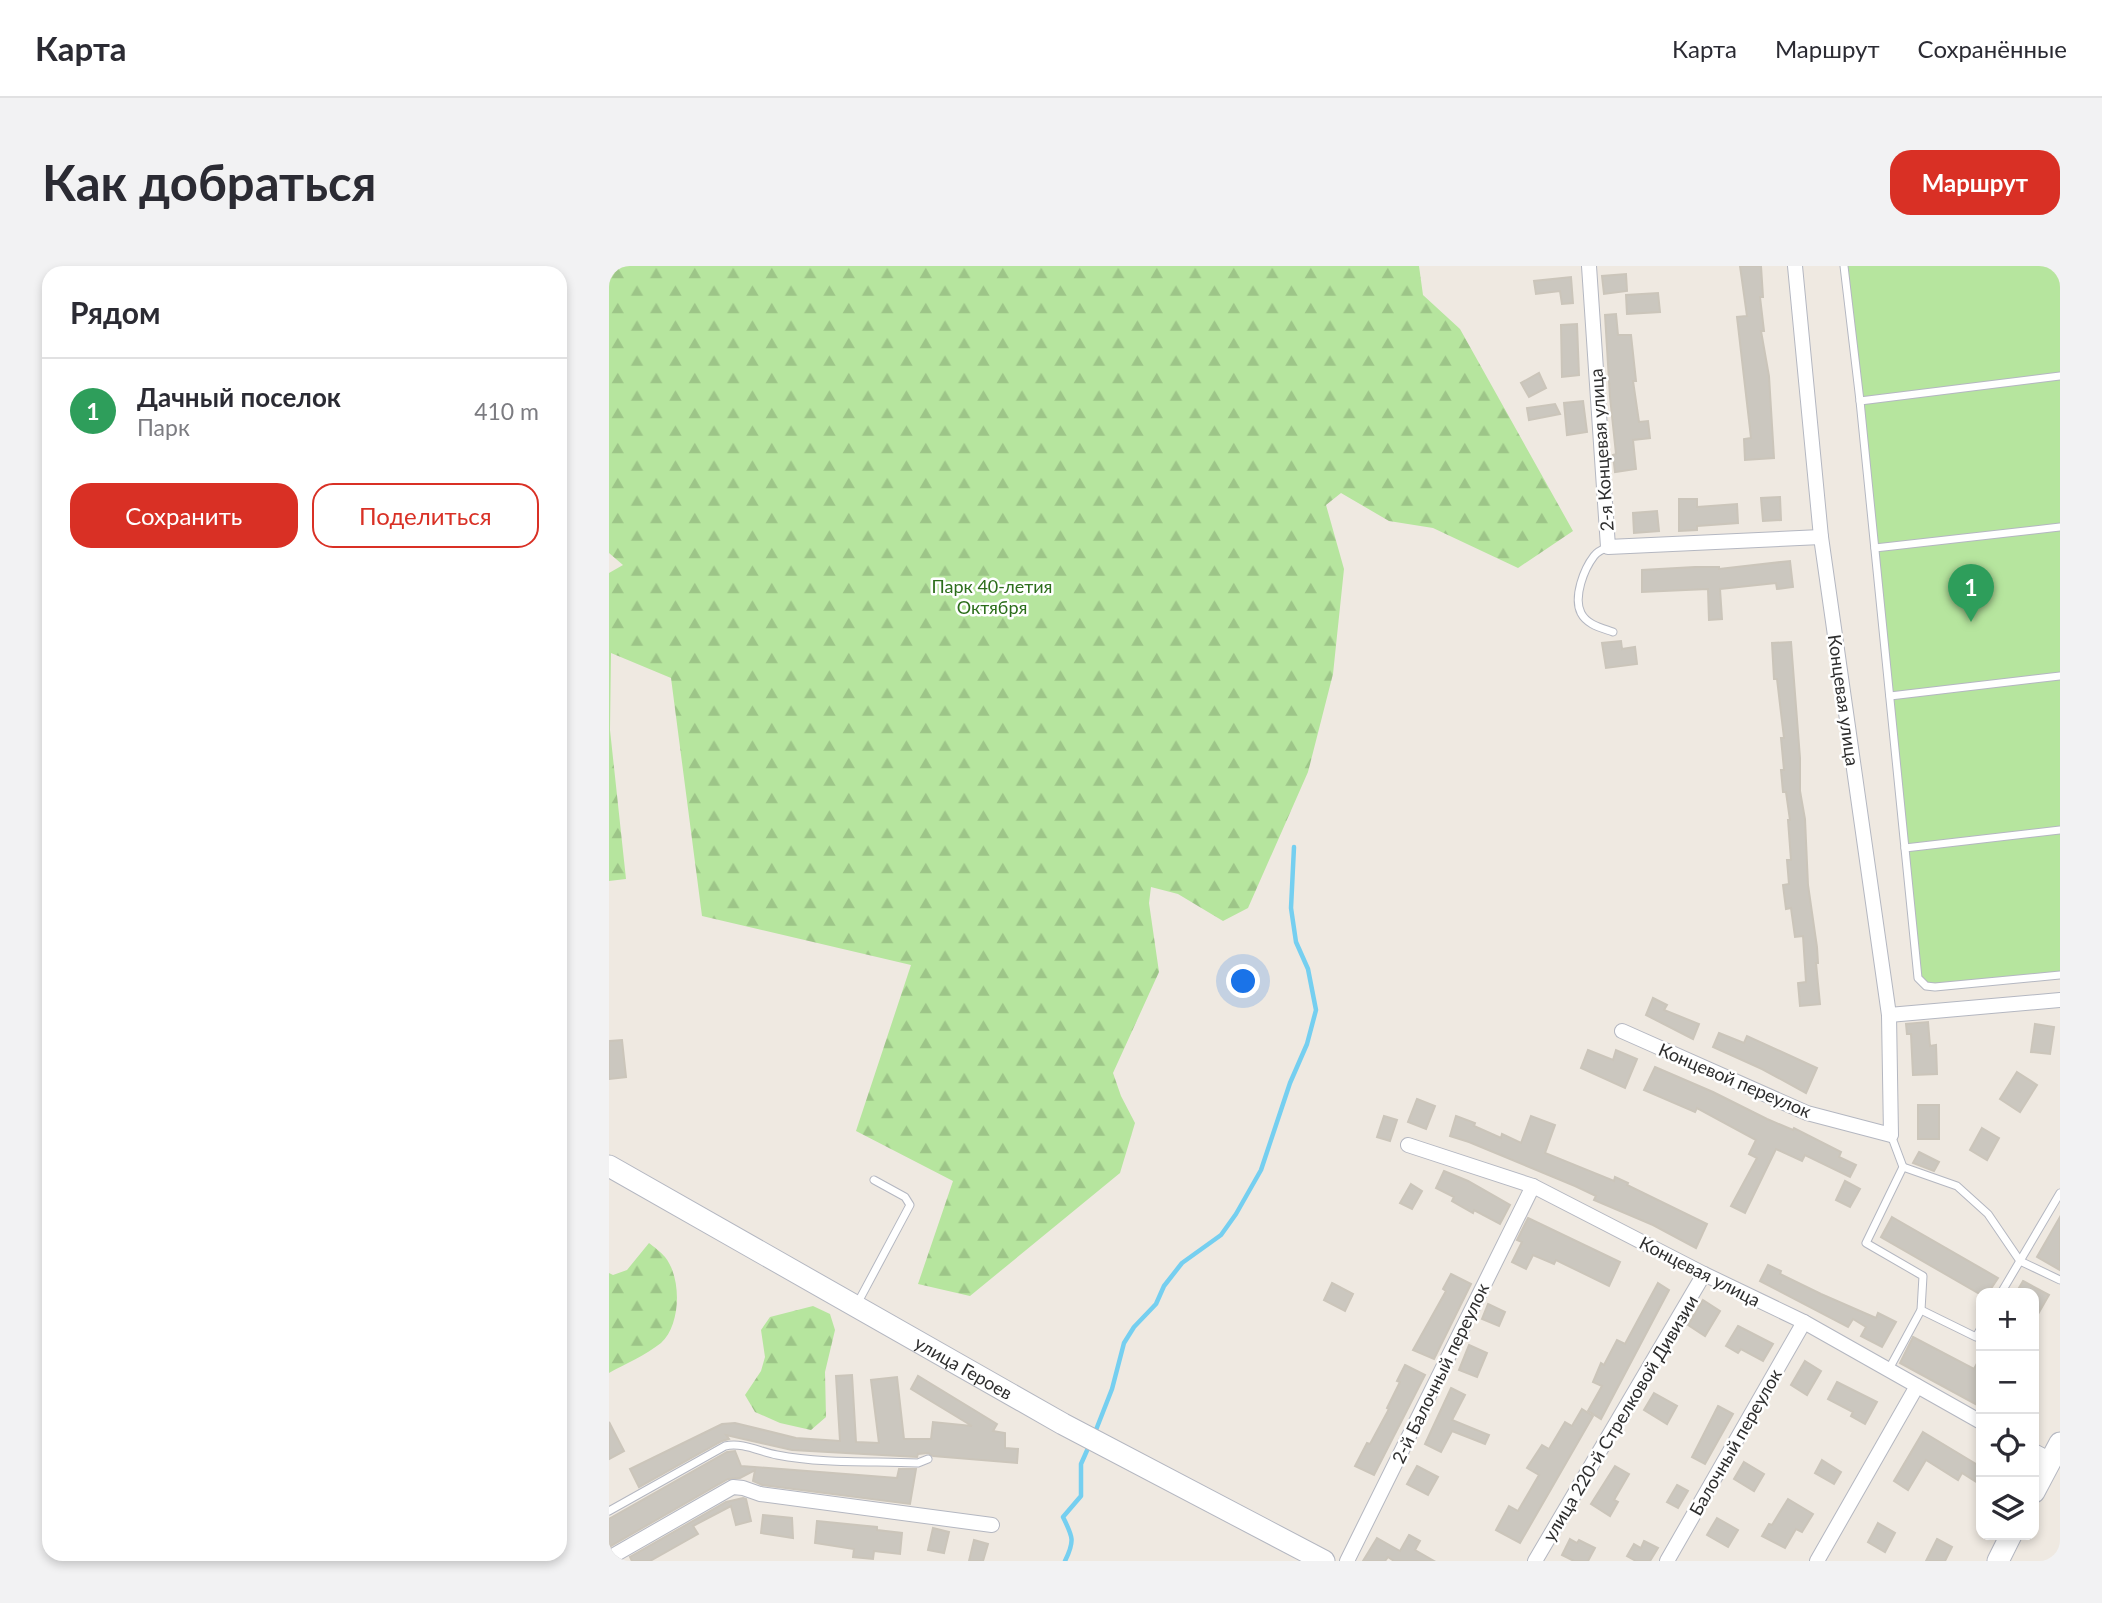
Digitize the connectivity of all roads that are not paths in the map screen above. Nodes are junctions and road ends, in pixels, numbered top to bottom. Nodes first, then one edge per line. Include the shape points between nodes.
1 (1589, 266) edge
2 (1795, 266) edge
3 (1844, 266) edge
4 (2060, 376) edge
5 (1860, 401) junction
6 (2060, 527) edge
7 (1821, 537) junction
8 (1608, 547) junction
9 (1875, 548) junction
10 (1613, 632) dead end
11 (2060, 676) edge
12 (1890, 696) junction
13 (2060, 830) edge
14 (1905, 848) junction
15 (2060, 975) edge
16 (2060, 1000) edge
17 (1889, 1015) junction
18 (1622, 1031) dead end
19 (1891, 1135) junction
20 (1408, 1145) dead end
21 (1903, 1167) junction
22 (611, 1172) edge
23 (874, 1180) dead end
24 (1533, 1186) junction
25 (2060, 1193) edge
26 (2020, 1261) junction
27 (1704, 1274) junction
28 (2060, 1280) edge
29 (2004, 1288) edge
30 (856, 1306) junction
31 (1920, 1310) junction
32 (1804, 1322) junction
33 (1976, 1337) edge
34 (1889, 1370) junction
35 (1917, 1386) junction
36 (1976, 1419) edge
37 (2048, 1451) edge
38 (928, 1460) dead end
39 (2039, 1477) edge
40 (609, 1511) edge
41 (992, 1525) dead end
42 (2008, 1540) edge
43 (609, 1558) edge
44 (1324, 1561) edge
45 (1347, 1561) edge
46 (1535, 1561) edge
47 (1667, 1561) edge
48 (1817, 1561) edge
49 (1998, 1561) edge

1 - 8 street, 2-я Концевая улица
2 - 7 street, Концевая улица
3 - 5 lane
4 - 5 lane
5 - 9 lane
6 - 9 lane
7 - 8 street, 2-я Концевая улица
7 - 17 street, Концевая улица
8 - 10 lane via 1595,554 1578,602 1590,623
9 - 12 lane
11 - 12 lane
12 - 14 lane
13 - 14 lane
14 - 15 lane via 1915,958 1919,978 1926,986
16 - 17 street
17 - 19 street, Концевая улица
18 - 19 street, Концевой переулок via 1807,1113
19 - 21 lane
20 - 24 street, Концевая улица
21 - 26 lane via 1957,1186 1989,1214
21 - 31 lane via 1866,1243 1923,1276
22 - 30 street, улица Героев
23 - 30 lane via 909,1205
24 - 27 street, Концевая улица
24 - 45 street, 2-й Балочный переулок
25 - 26 lane
26 - 28 lane
26 - 29 lane
27 - 32 street, Концевая улица
27 - 46 street, улица 220-й Стрелковой Дивизии
30 - 44 street, улица Героев via 1063,1423
31 - 33 lane
31 - 34 lane
32 - 34 street, Концевая улица
32 - 47 street, Балочный переулок
34 - 35 street, Концевая улица
35 - 36 street, Концевая улица
35 - 48 street
37 - 39 street
38 - 40 lane via 825,1460 735,1444
41 - 43 street via 733,1487
42 - 49 street

